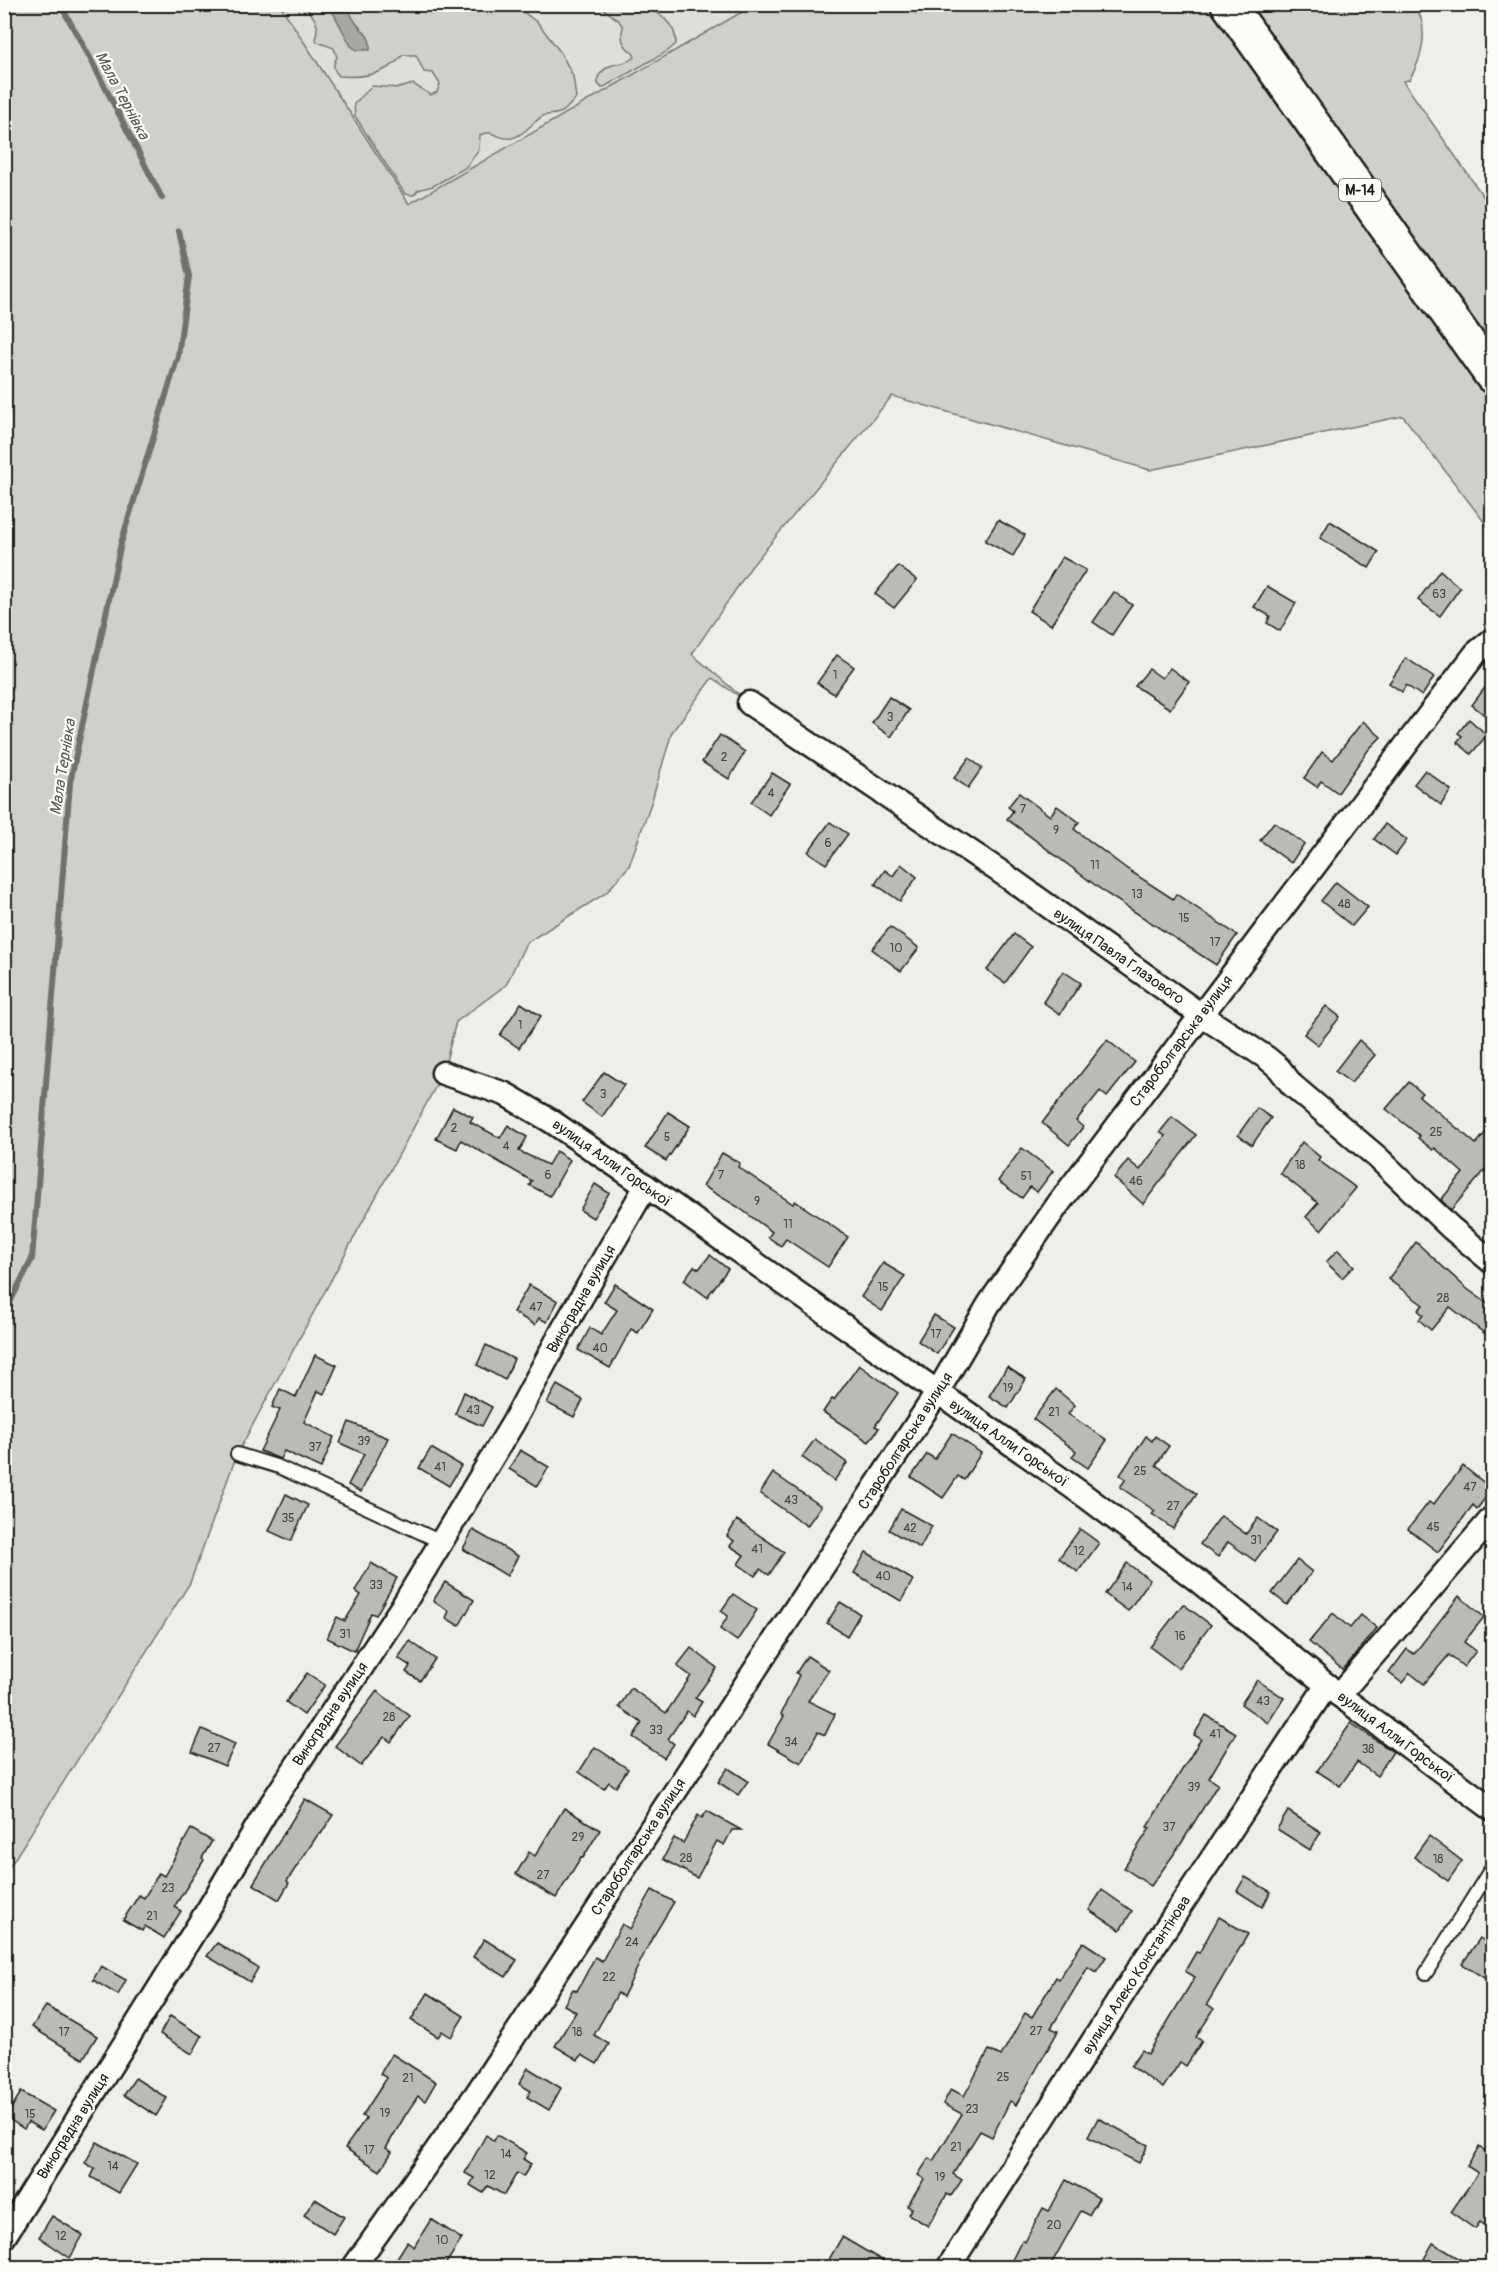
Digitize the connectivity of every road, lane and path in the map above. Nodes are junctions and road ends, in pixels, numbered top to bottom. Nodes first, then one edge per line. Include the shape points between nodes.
1 (1228, 4) edge
2 (1492, 376) edge
3 (1492, 640) edge
4 (748, 704) dead end
5 (1200, 1015) junction
6 (443, 1073) dead end
7 (646, 1186) junction
8 (1492, 1262) edge
9 (937, 1393) junction
10 (237, 1454) dead end
11 (1492, 1518) edge
12 (439, 1541) junction
13 (1333, 1690) junction
14 (1492, 1809) edge
15 (1492, 1867) edge
16 (1425, 1973) dead end
17 (4, 2237) edge
18 (353, 2268) edge
19 (948, 2268) edge

1 - 2 highway, М-14
3 - 5 street, Староболгарська вулиця via 1476,653
4 - 5 street, вулиця Павла Глазового via 1005,875
5 - 8 street, вулиця Павла Глазового via 1279,1068 1292,1085
5 - 9 street, Староболгарська вулиця via 1052,1212 989,1304
6 - 7 street, вулиця Алли Горської via 505,1094
7 - 9 street, вулиця Алли Горської
7 - 12 street, Виноградна вулиця via 513,1423
9 - 13 street, вулиця Алли Горської via 1085,1496
9 - 18 street, Староболгарська вулиця via 477,2093
10 - 12 lane via 279,1467
11 - 13 street, вулиця Алеко Константінова
12 - 17 street, Виноградна вулиця via 405,1602 267,1810
13 - 14 street, вулиця Алли Горської
13 - 19 street, вулиця Алеко Константінова via 1157,1942
15 - 16 lane

